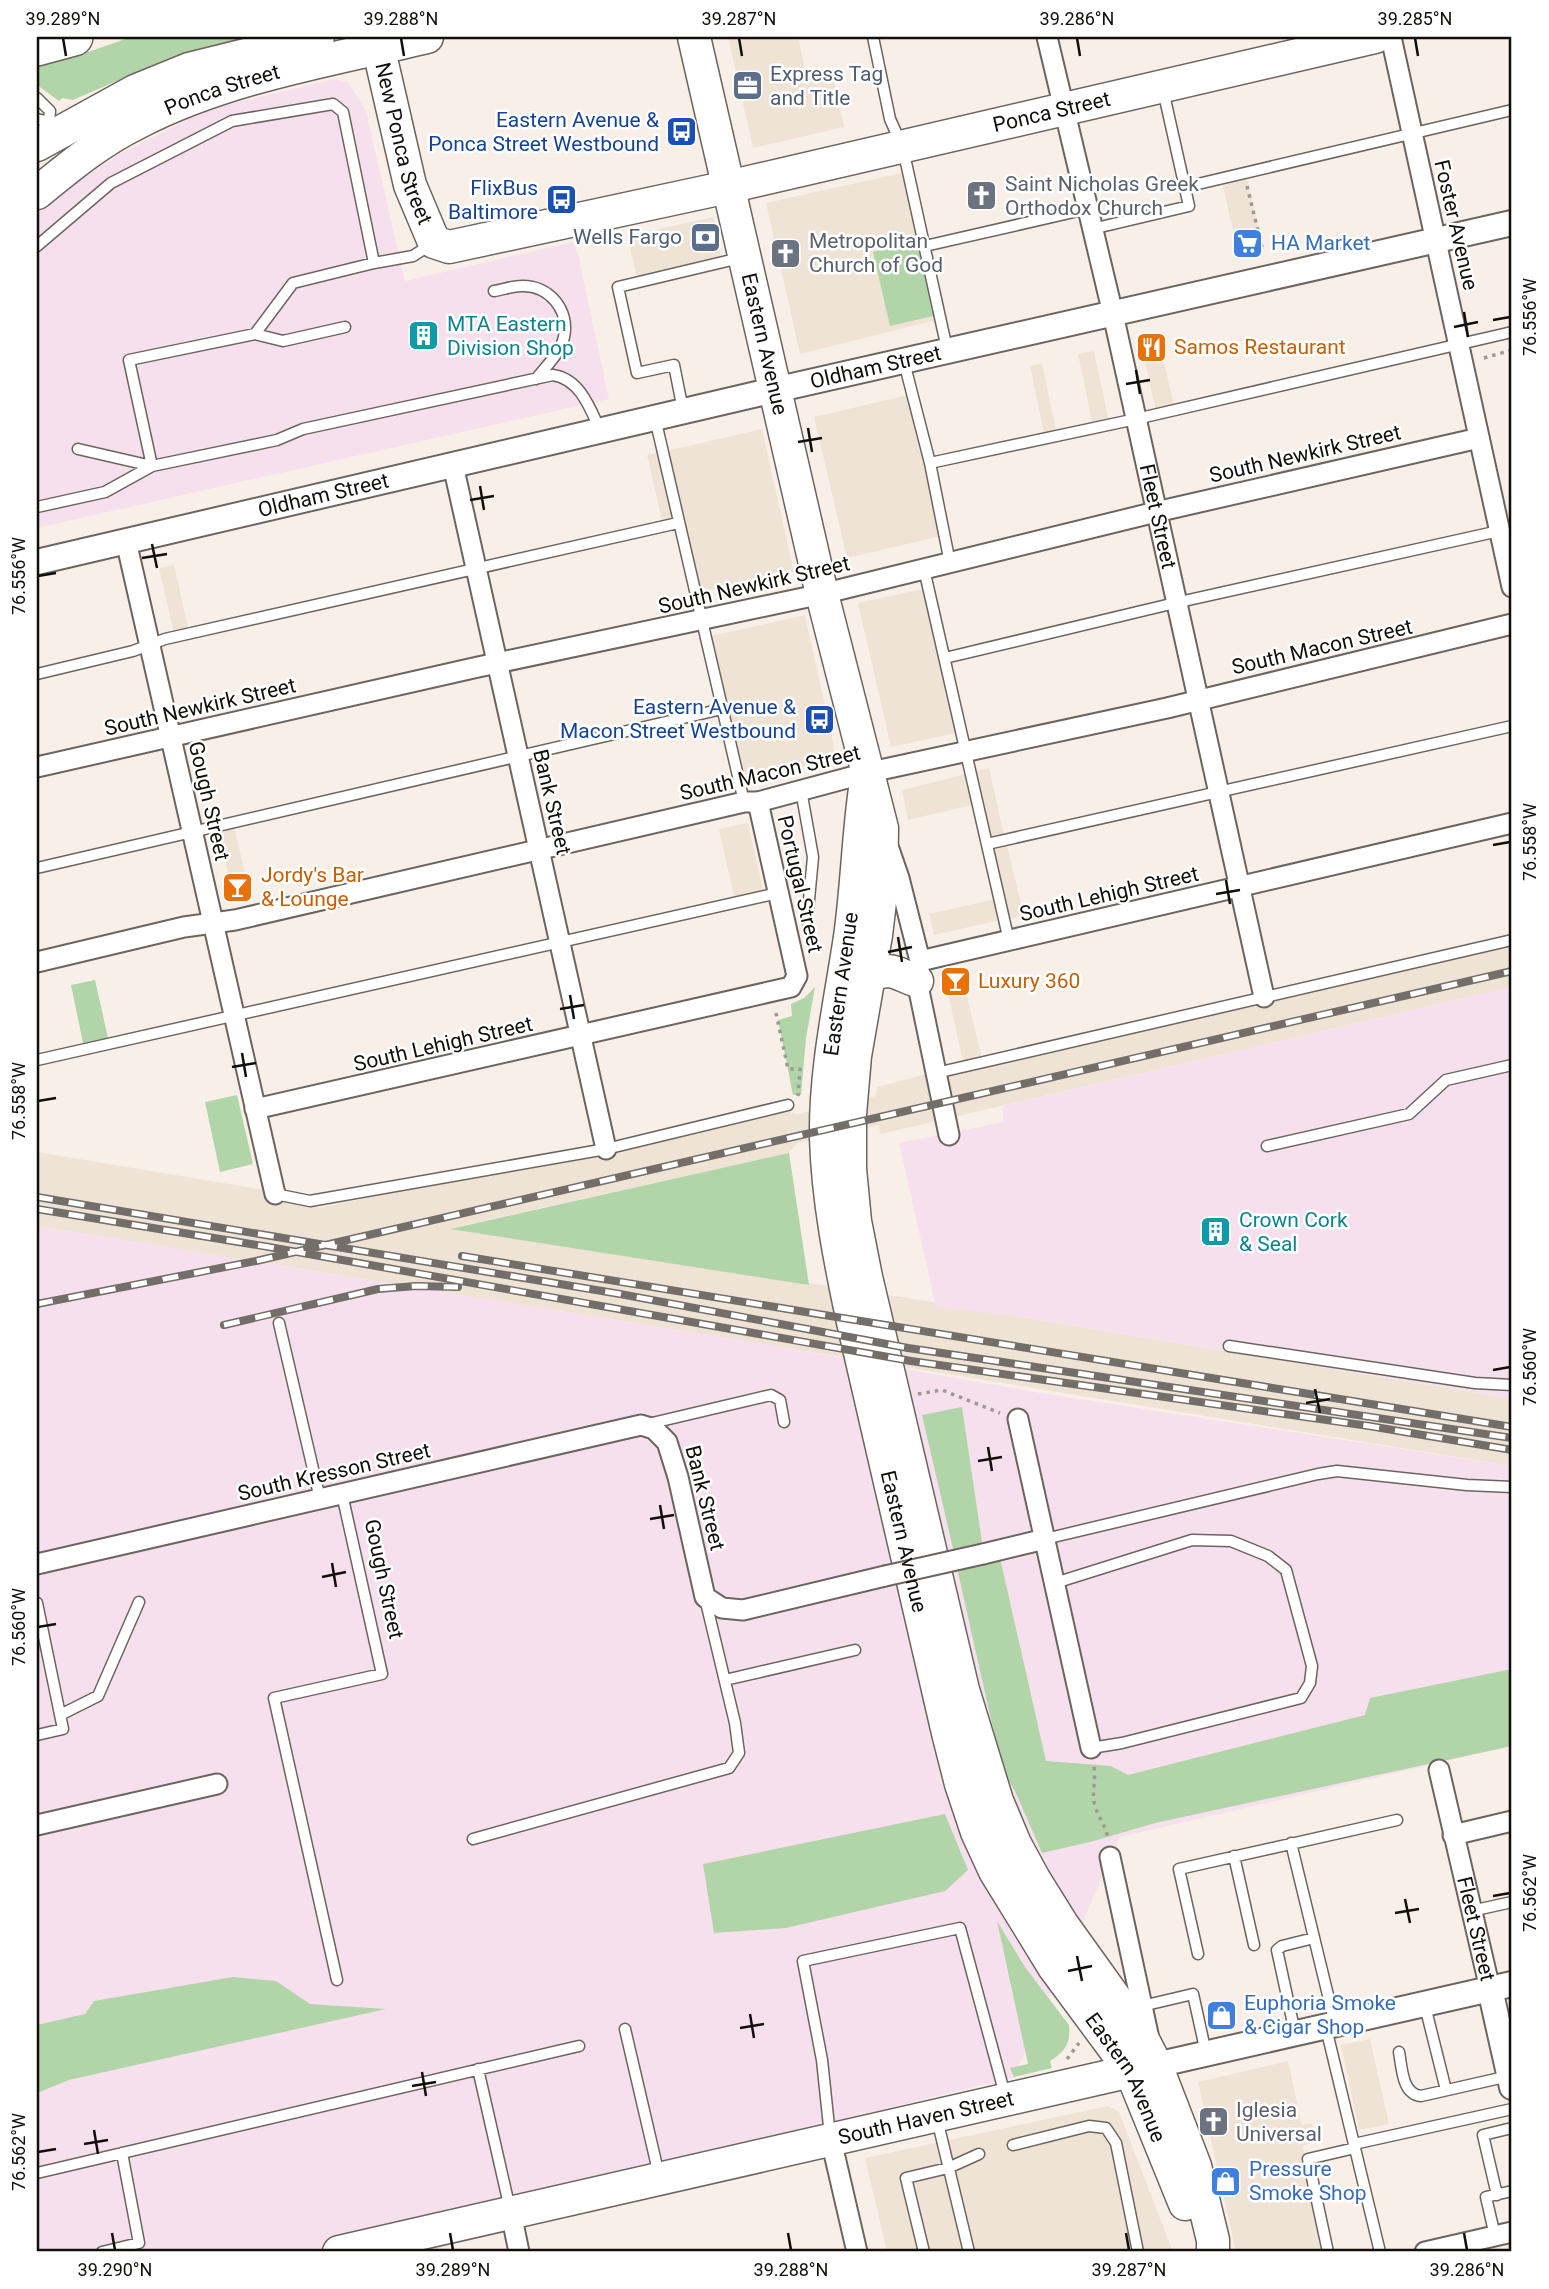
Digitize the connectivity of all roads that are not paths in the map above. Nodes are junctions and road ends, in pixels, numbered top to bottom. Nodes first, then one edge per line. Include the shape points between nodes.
1 (74, 37) edge
2 (318, 37) edge
3 (427, 37) edge
4 (694, 37) edge
5 (873, 37) edge
6 (1047, 37) edge
7 (1375, 37) edge
8 (1391, 37) edge
9 (378, 43) edge
10 (37, 47) edge
11 (1162, 86) junction
12 (37, 98) edge
13 (1063, 109) junction
14 (1512, 110) edge
15 (45, 130) edge
16 (1412, 134) junction
17 (902, 146) junction
18 (728, 187) junction
19 (1185, 187) junction
20 (37, 193) edge
21 (1087, 209) junction
22 (1512, 223) edge
23 (1092, 229) junction
24 (1437, 239) junction
25 (434, 242) junction
26 (37, 246) edge
27 (925, 246) junction
28 (745, 257) junction
29 (374, 263) junction
30 (494, 291) dead end
31 (1113, 314) junction
32 (345, 327) dead end
33 (1512, 332) edge
34 (255, 334) junction
35 (1459, 344) junction
36 (948, 351) junction
37 (904, 361) junction
38 (536, 379) junction
39 (776, 389) junction
40 (683, 411) junction
41 (655, 418) junction
42 (1136, 419) junction
43 (600, 430) junction
44 (1479, 438) junction
45 (78, 449) dead end
46 (930, 463) junction
47 (453, 465) junction
48 (152, 467) junction
49 (37, 507) edge
50 (1156, 512) junction
51 (678, 523) junction
52 (1499, 531) junction
53 (126, 541) junction
54 (37, 562) edge
55 (950, 562) junction
56 (476, 569) junction
57 (924, 569) junction
58 (1512, 587) edge
59 (822, 594) junction
60 (1175, 603) junction
61 (702, 620) junction
62 (1512, 624) edge
63 (149, 644) junction
64 (945, 658) junction
65 (497, 663) junction
66 (37, 674) edge
67 (1197, 700) junction
68 (722, 709) junction
69 (1512, 726) edge
70 (171, 737) junction
71 (966, 751) junction
72 (517, 755) junction
73 (37, 767) edge
74 (866, 773) junction
75 (801, 790) junction
76 (1217, 791) junction
77 (751, 802) junction
78 (1512, 823) edge
79 (882, 828) junction
80 (192, 832) junction
81 (987, 844) junction
82 (539, 850) junction
83 (37, 868) edge
84 (1238, 887) junction
85 (778, 893) junction
86 (807, 921) dead end
87 (214, 925) junction
88 (1512, 940) edge
89 (1009, 941) junction
90 (559, 942) junction
91 (37, 962) edge
92 (918, 971) junction
93 (869, 975) junction
94 (797, 976) joint
95 (1264, 998) junction
96 (234, 1016) junction
97 (581, 1036) junction
98 (37, 1060) edge
99 (1512, 1065) edge
100 (936, 1073) junction
101 (789, 1105) road end
102 (255, 1109) junction
103 (949, 1135) dead end
104 (1268, 1146) dead end
105 (606, 1149) junction
106 (275, 1194) joint
107 (279, 1323) dead end
108 (1229, 1346) dead end
109 (1512, 1385) edge
110 (1018, 1419) road end
111 (785, 1422) dead end
112 (641, 1425) junction
113 (1512, 1487) edge
114 (342, 1494) junction
115 (320, 1499) junction
116 (1045, 1539) junction
117 (37, 1564) edge
118 (1055, 1583) junction
119 (705, 1597) junction
120 (139, 1602) dead end
121 (37, 1603) edge
122 (856, 1650) dead end
123 (725, 1680) junction
124 (60, 1714) junction
125 (37, 1735) edge
126 (1091, 1748) joint
127 (1439, 1770) dead end
128 (217, 1784) dead end
129 (1397, 1820) dead end
130 (1512, 1821) edge
131 (37, 1825) edge
132 (1453, 1835) junction
133 (473, 1839) dead end
134 (1291, 1843) junction
135 (1234, 1856) junction
136 (1110, 1857) road end
137 (1512, 1902) edge
138 (1471, 1911) junction
139 (1314, 1938) junction
140 (1254, 1945) dead end
141 (1198, 1954) dead end
142 (337, 1980) dead end
143 (1501, 1987) edge
144 (1424, 2004) junction
145 (1142, 2006) junction
146 (1331, 2026) junction
147 (625, 2029) dead end
148 (1295, 2034) junction
149 (579, 2046) dead end
150 (1398, 2052) dead end
151 (1206, 2054) junction
152 (1144, 2068) junction
153 (478, 2069) junction
154 (1511, 2081) edge
155 (1446, 2090) junction
156 (1007, 2099) junction
157 (1512, 2109) edge
158 (936, 2115) junction
159 (1512, 2128) edge
160 (831, 2140) junction
161 (1013, 2145) dead end
162 (1354, 2146) junction
163 (122, 2153) junction
164 (979, 2154) dead end
165 (948, 2168) junction
166 (37, 2174) edge
167 (660, 2179) junction
168 (1512, 2191) edge
169 (1497, 2195) junction
170 (510, 2213) junction
171 (1504, 2234) edge
172 (140, 2248) edge
173 (102, 2252) edge
174 (339, 2252) edge
175 (519, 2252) edge
176 (857, 2252) edge
177 (924, 2252) edge
178 (969, 2252) edge
179 (1138, 2252) edge
180 (1202, 2252) edge
181 (1213, 2252) edge
182 (1328, 2252) edge
183 (1380, 2252) edge
184 (1425, 2252) edge

1 - 10 highway
2 - 15 main road, Ponca Street via 189,69
3 - 9 main road, Ponca Street
4 - 18 main road, Eastern Avenue
5 - 17 lane via 890,119
6 - 13 street, Fleet Street
7 - 11 main road, Ponca Street
8 - 16 street, Foster Avenue
9 - 20 main road, Ponca Street via 206,92 136,123 87,153
9 - 25 main road, New Ponca Street via 410,185
11 - 13 main road, Ponca Street
11 - 19 lane
12 - 15 lane via 50,111
13 - 17 main road, Ponca Street
13 - 21 street, Fleet Street
14 - 16 lane
16 - 19 lane
16 - 24 street, Foster Avenue
17 - 18 main road, Ponca Street
17 - 27 lane
18 - 25 main road, New Ponca Street via 450,247
18 - 28 main road, Eastern Avenue
19 - 23 lane via 1189,206
21 - 23 street, Fleet Street
21 - 27 lane
22 - 24 street, Oldham Street
23 - 31 street, Fleet Street
24 - 31 street, Oldham Street
24 - 35 street, Foster Avenue
25 - 29 lane via 413,256
26 - 29 lane via 111,183 232,121 333,104 343,112
27 - 36 lane
28 - 39 main road, Eastern Avenue
28 - 40 lane via 618,287 637,373 674,365
29 - 34 lane via 293,282
30 - 38 lane via 541,288 553,296 563,313 564,336
31 - 36 street, Oldham Street
31 - 42 street, Fleet Street
32 - 34 lane via 283,341
33 - 35 lane
34 - 48 lane via 129,360
35 - 42 lane
35 - 44 street, Foster Avenue
36 - 37 street, Oldham Street
37 - 39 street, Oldham Street
37 - 46 lane
38 - 43 lane via 564,376 583,395
38 - 48 lane
39 - 40 street, Oldham Street
39 - 59 main road, Eastern Avenue
40 - 41 street, Oldham Street
41 - 43 street, Oldham Street
41 - 51 lane
42 - 46 lane
42 - 50 street, Fleet Street
43 - 47 street, Oldham Street
44 - 50 street, South Newkirk Street
44 - 52 street, Foster Avenue
45 - 48 lane
46 - 55 lane
47 - 53 street, Oldham Street
47 - 56 street, Bank Street
48 - 49 lane via 105,492
50 - 55 street, South Newkirk Street
50 - 60 street, Fleet Street
51 - 56 lane
51 - 61 lane
52 - 58 street, Foster Avenue
52 - 60 lane
53 - 54 street, Oldham Street
53 - 63 street, Gough Street
55 - 57 street, South Newkirk Street
56 - 63 lane
56 - 65 street, Bank Street
57 - 59 street, South Newkirk Street
57 - 64 lane
59 - 61 street, South Newkirk Street
59 - 74 main road, Eastern Avenue
60 - 64 lane
60 - 67 street, Fleet Street
61 - 65 street, South Newkirk Street
61 - 68 lane
62 - 67 street, South Macon Street
63 - 66 lane
63 - 70 street, Gough Street
64 - 71 lane
65 - 70 street, South Newkirk Street
65 - 72 street, Bank Street
67 - 71 street, South Macon Street
67 - 76 street, Fleet Street
68 - 72 lane
68 - 77 lane
69 - 76 lane
70 - 73 street, South Newkirk Street
70 - 80 street, Gough Street
71 - 74 street, South Macon Street
71 - 81 lane
72 - 80 lane
72 - 82 street, Bank Street
74 - 75 street, South Macon Street
74 - 79 main road, Eastern Avenue
74 - 152 main road, Eastern Avenue via 850,936 828,1081 829,1192 839,1257 948,1733 977,1832 995,1871 1054,1967
75 - 77 street, South Macon Street
75 - 86 lane via 813,857
76 - 81 lane
76 - 84 street, Fleet Street
77 - 82 street, South Macon Street
77 - 85 street, Portugal Street
78 - 84 street, South Lehigh Street
79 - 92 street, Eastern Avenue via 899,878
79 - 93 main road, Eastern Avenue via 881,893
80 - 83 lane
80 - 87 street, Gough Street
81 - 89 lane
82 - 87 street, South Macon Street
82 - 90 street, Bank Street
84 - 89 street, South Lehigh Street
84 - 95 street, Fleet Street
85 - 90 lane
85 - 94 street, Portugal Street
87 - 91 street, South Macon Street via 184,927
87 - 96 street, Gough Street
88 - 95 lane
89 - 92 street, South Lehigh Street
90 - 96 lane
90 - 97 street, Bank Street
92 - 93 main road
92 - 100 street, Eastern Avenue
93 - 152 main road, Eastern Avenue via 850,1114 855,1221 963,1690 978,1748 1015,1844 1062,1924 1138,2030
94 - 97 street, South Lehigh Street via 791,987
95 - 100 lane
96 - 98 lane
96 - 102 street, Gough Street
97 - 102 street, South Lehigh Street
97 - 105 street, Bank Street
99 - 104 lane via 1446,1080 1409,1114
100 - 103 street, Eastern Avenue
101 - 105 lane
102 - 106 street, Gough Street
105 - 106 lane via 310,1201
107 - 115 lane
108 - 109 lane
110 - 116 street
111 - 112 lane via 780,1400 771,1395
112 - 114 street, South Kresson Street
112 - 119 street, Bank Street via 654,1429 667,1442
113 - 116 lane via 1337,1471
114 - 115 street, South Kresson Street
114 - 142 lane, Gough Street via 382,1674 274,1698
115 - 117 street, South Kresson Street
116 - 118 street
116 - 119 street, bridge via 743,1610 722,1608
118 - 126 street
118 - 126 lane via 1192,1540 1231,1541 1268,1556 1286,1570 1312,1667 1301,1698
119 - 123 lane
120 - 124 lane via 98,1696
121 - 124 lane
122 - 123 lane
123 - 133 lane via 739,1753 729,1768
124 - 125 lane via 63,1729
127 - 132 street, Fleet Street
128 - 131 street
129 - 134 lane
130 - 132 street
132 - 138 street, Fleet Street
134 - 135 lane
134 - 139 lane
135 - 140 lane
135 - 141 lane via 1179,1868
136 - 145 street, Eastern Avenue
137 - 138 lane
138 - 143 street, Fleet Street
139 - 146 lane
139 - 148 lane via 1277,1950
143 - 144 street, South Haven Street
143 - 154 street, Fleet Street
144 - 146 street, South Haven Street
144 - 155 lane
145 - 151 lane via 1193,1994
145 - 152 street, Eastern Avenue
146 - 148 street, South Haven Street
146 - 162 lane
147 - 167 lane
148 - 151 street, South Haven Street
149 - 153 lane
150 - 155 lane via 1408,2091 1414,2096
151 - 152 street, South Haven Street
152 - 156 main road, South Haven Street
152 - 180 main road, Eastern Avenue via 1171,2166
152 - 181 main road, Eastern Avenue via 1195,2166
153 - 163 lane
153 - 170 lane
154 - 155 lane
156 - 158 main road, South Haven Street
156 - 160 lane via 960,1928 803,1961
157 - 162 lane
158 - 160 main road, South Haven Street
158 - 165 lane
159 - 169 lane via 1483,2135
160 - 167 main road, South Haven Street
160 - 176 street
161 - 179 lane via 1089,2126 1106,2128 1116,2143
162 - 182 lane via 1308,2159
162 - 183 lane
163 - 166 lane
163 - 172 lane
164 - 165 lane
165 - 177 lane via 906,2178
165 - 178 lane
167 - 170 main road, South Haven Street
168 - 169 lane
169 - 171 lane via 1486,2197
170 - 174 main road, South Haven Street
170 - 175 street
171 - 184 street
172 - 173 lane

